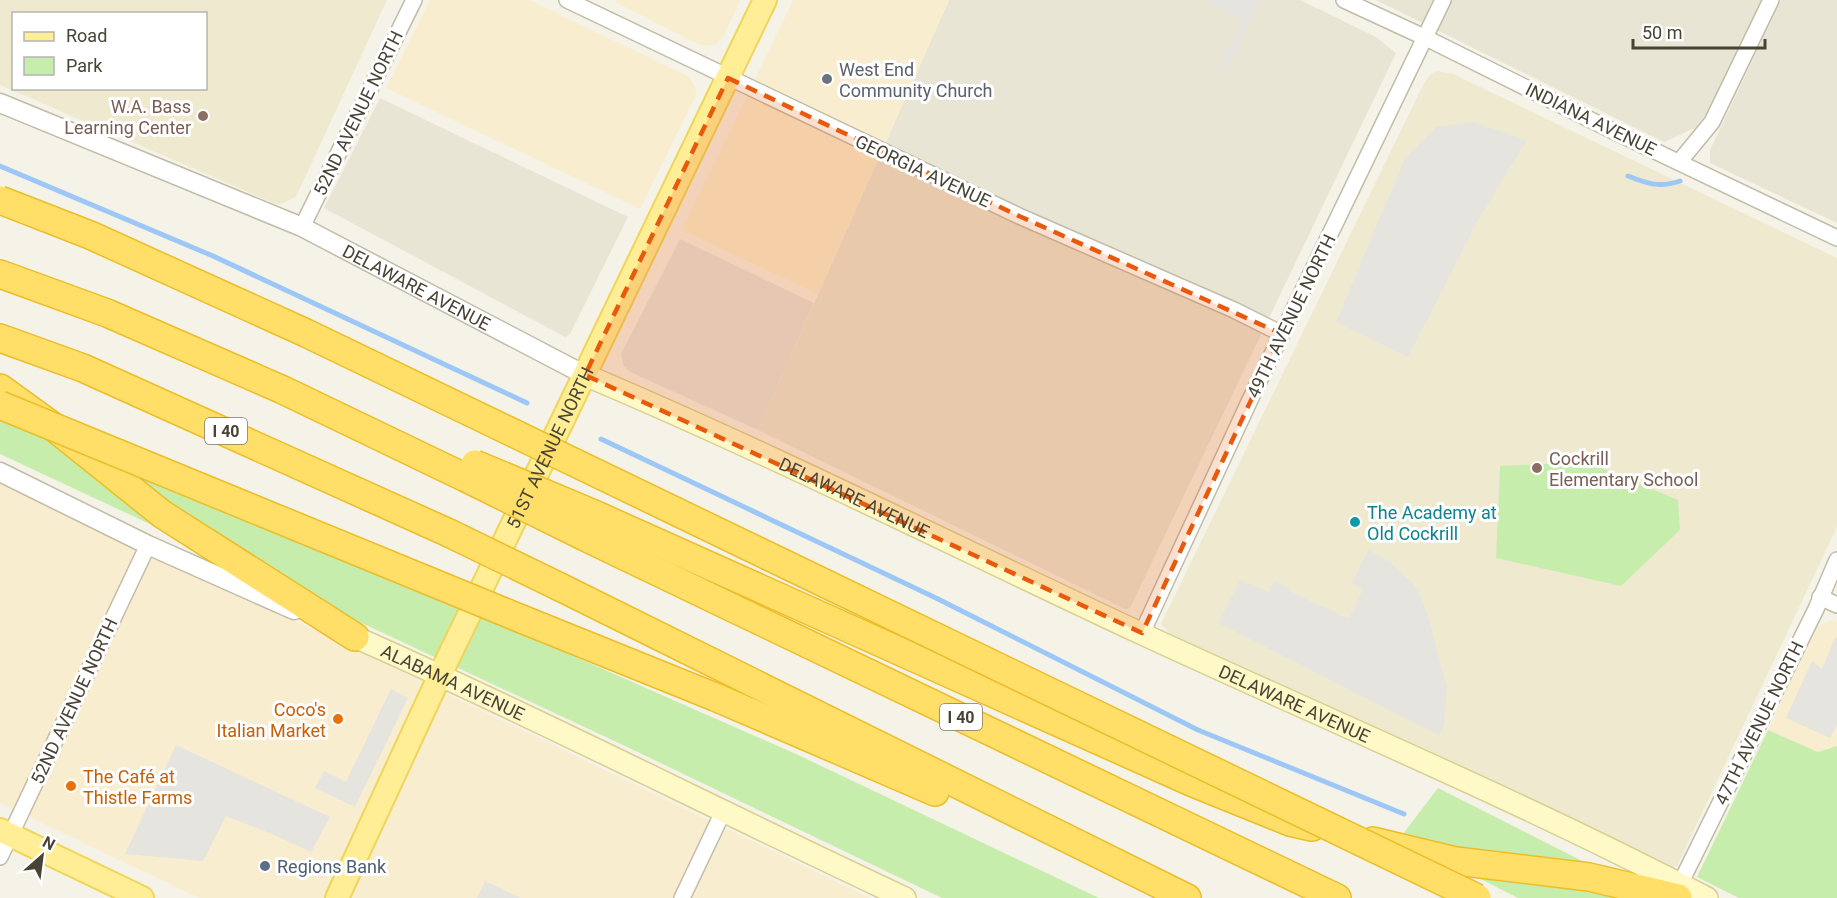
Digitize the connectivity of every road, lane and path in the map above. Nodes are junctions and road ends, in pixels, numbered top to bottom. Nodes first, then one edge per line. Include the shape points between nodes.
1 (414, 0) edge
2 (567, 0) edge
3 (765, 0) edge
4 (1344, 0) edge
5 (1443, 0) edge
6 (1771, 0) edge
7 (1426, 38) junction
8 (728, 78) junction
9 (0, 103) edge
10 (1680, 161) junction
11 (0, 200) edge
12 (302, 227) junction
13 (1837, 238) edge
14 (0, 274) edge
15 (1282, 334) junction
16 (0, 338) edge
17 (585, 375) junction
18 (0, 388) edge
19 (0, 405) edge
20 (0, 472) edge
21 (590, 525) junction
22 (148, 545) junction
23 (1837, 560) edge
24 (1820, 597) junction
25 (1837, 605) edge
26 (1142, 633) junction
27 (354, 637) junction
28 (440, 675) junction
29 (723, 812) junction
30 (5, 832) edge
31 (0, 857) edge
32 (1127, 870) junction
33 (1679, 891) edge
34 (142, 898) edge
35 (338, 898) edge
36 (682, 898) edge
37 (905, 898) edge
38 (1186, 898) edge
39 (1337, 898) edge
40 (1477, 898) edge
41 (1707, 898) edge

1 - 12 street, 52ND AVENUE NORTH
2 - 8 street, GEORGIA AVENUE
3 - 8 main road, 51ST AVENUE NORTH
4 - 7 street, INDIANA AVENUE
5 - 7 street, 49TH AVENUE NORTH
6 - 10 street via 1712,122
7 - 10 street, INDIANA AVENUE
7 - 15 street, 49TH AVENUE NORTH
8 - 15 street, GEORGIA AVENUE via 1019,216
8 - 17 main road, 51ST AVENUE NORTH
9 - 12 street, DELAWARE AVENUE
10 - 13 street, INDIANA AVENUE
11 - 40 highway, bridge via 90,235 306,333
12 - 17 street, DELAWARE AVENUE
14 - 21 highway, I 40, bridge via 107,313
15 - 26 street, 49TH AVENUE NORTH
16 - 32 highway, I 40, bridge via 84,368 449,533
17 - 26 main road, DELAWARE AVENUE via 875,506
17 - 28 main road, 51ST AVENUE NORTH
18 - 27 highway via 162,514
19 - 32 highway, bridge
20 - 22 street, ALABAMA AVENUE
21 - 33 highway via 1290,822 1455,861
21 - 39 highway, I 40
22 - 27 street, ALABAMA AVENUE
22 - 30 street, 52ND AVENUE NORTH
23 - 24 street, 47TH AVENUE NORTH
24 - 25 street
24 - 33 street, 47TH AVENUE NORTH
26 - 33 main road, DELAWARE AVENUE via 1416,757
27 - 28 main road, ALABAMA AVENUE
28 - 29 main road, ALABAMA AVENUE
28 - 35 main road, 51ST AVENUE NORTH
29 - 36 street
29 - 37 main road, ALABAMA AVENUE
30 - 31 street, 52ND AVENUE NORTH
30 - 34 main road
32 - 38 highway, I 40
33 - 41 main road, DELAWARE AVENUE

